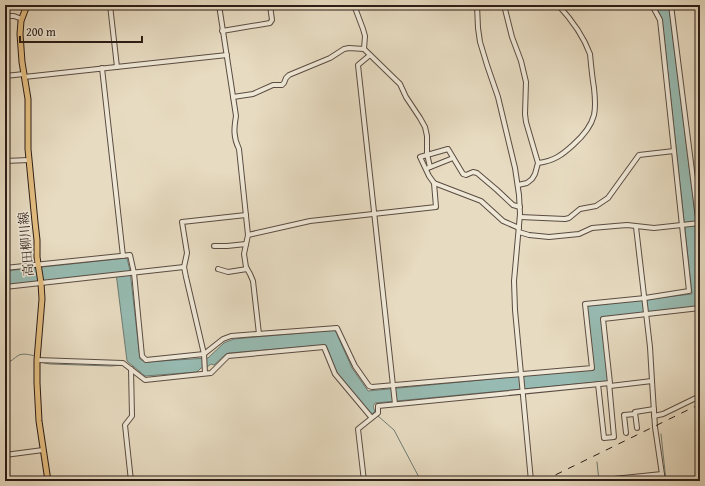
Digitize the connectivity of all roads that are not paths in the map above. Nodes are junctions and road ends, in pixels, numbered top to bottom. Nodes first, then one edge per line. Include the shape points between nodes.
1 (27, 5) edge
2 (110, 5) edge
3 (219, 5) edge
4 (270, 5) edge
5 (354, 5) edge
6 (477, 5) edge
7 (504, 5) edge
8 (558, 5) edge
9 (652, 5) edge
10 (671, 5) edge
11 (5, 16) edge
12 (22, 19) junction
13 (222, 31) junction
14 (364, 49) junction
15 (226, 55) junction
16 (370, 55) junction
17 (117, 67) junction
18 (102, 68) junction
19 (5, 76) edge
20 (24, 76) junction
21 (233, 97) junction
22 (674, 151) junction
23 (427, 154) junction
24 (453, 158) junction
25 (29, 160) junction
26 (5, 161) edge
27 (538, 163) junction
28 (428, 168) junction
29 (434, 183) junction
30 (518, 186) junction
31 (520, 206) junction
32 (375, 214) junction
33 (246, 215) junction
34 (520, 217) junction
35 (699, 223) edge
36 (682, 226) junction
37 (636, 227) junction
38 (519, 230) junction
39 (700, 234) edge
40 (248, 235) junction
41 (246, 244) junction
42 (214, 246) dead end
43 (123, 256) junction
44 (38, 266) junction
45 (184, 267) junction
46 (5, 268) edge
47 (218, 269) dead end
48 (247, 269) junction
49 (134, 273) junction
50 (41, 282) junction
51 (5, 287) edge
52 (645, 298) junction
53 (700, 308) edge
54 (646, 314) junction
55 (259, 334) junction
56 (204, 354) junction
57 (37, 360) junction
58 (131, 369) junction
59 (205, 373) junction
60 (521, 374) junction
61 (652, 381) junction
62 (598, 384) junction
63 (609, 384) junction
64 (394, 386) junction
65 (523, 391) junction
66 (700, 396) edge
67 (395, 404) junction
68 (654, 409) junction
69 (635, 414) junction
70 (654, 416) junction
71 (371, 418) junction
72 (637, 428) dead end
73 (626, 433) dead end
74 (43, 450) junction
75 (5, 455) edge
76 (662, 474) junction
77 (604, 480) dead end
78 (617, 480) edge
79 (48, 481) edge
80 (131, 481) edge
81 (364, 481) edge
82 (532, 481) edge
83 (663, 481) edge

1 - 12 main road, 高田柳川線
2 - 17 street
3 - 13 street
4 - 13 street via 270,23
5 - 14 street via 365,36
6 - 30 street via 480,42 498,97
7 - 27 street via 526,82 526,122
8 - 27 street via 578,28 590,54 596,105 590,124 575,144 554,159
9 - 22 street via 660,20
10 - 35 street
11 - 12 street
12 - 20 main road, 高田柳川線 via 20,34
13 - 15 street
14 - 16 street
14 - 21 street via 344,49 330,58 289,75 282,85
15 - 17 street
15 - 21 street
16 - 23 street via 400,84 420,118 427,136
16 - 32 street via 358,65
17 - 18 street
18 - 20 street
18 - 43 street
19 - 20 street
20 - 25 main road, 高田柳川線 via 28,99
21 - 33 street via 236,116 234,134 239,149
22 - 34 street via 639,155 608,198 592,208 580,209 569,218
22 - 36 street
23 - 24 street via 448,149
23 - 28 street
23 - 28 street via 420,157
24 - 28 street
24 - 31 street via 463,174 477,173 513,206
25 - 26 street
25 - 44 main road, 高田柳川線
27 - 30 street via 532,180
28 - 29 street via 429,176
29 - 32 street via 436,207
29 - 38 street via 481,201 503,221
30 - 31 street
31 - 34 street
32 - 40 street via 310,222
32 - 64 street
33 - 40 street
33 - 45 street via 182,222 187,253
34 - 38 street
35 - 36 street
35 - 39 street
36 - 37 street
36 - 52 street via 689,291
37 - 38 street via 592,228 579,234 549,237 529,235
37 - 52 street
38 - 60 street via 514,294
40 - 41 street
41 - 42 street
41 - 48 street via 244,254
43 - 44 street
43 - 49 street via 130,255
44 - 46 street
44 - 50 main road, 高田柳川線
45 - 49 street
45 - 56 street
47 - 48 street via 228,272
48 - 55 street via 253,281
49 - 50 street
49 - 56 street via 142,356 146,360
50 - 51 street
50 - 57 main road, 高田柳川線
52 - 54 street
52 - 60 street via 585,304 592,368
53 - 54 street
54 - 61 street
54 - 63 street via 603,319
55 - 56 street via 231,336
55 - 64 street via 337,328 355,366 369,386
56 - 59 street
57 - 58 street via 123,363
57 - 74 main road, 高田柳川線 via 39,421
58 - 59 street via 145,380
58 - 80 street via 132,416 125,425
59 - 71 street via 211,372 228,356 324,347 335,374
60 - 64 street
60 - 65 street
61 - 63 street
61 - 68 street
62 - 63 street
62 - 63 street via 604,438 614,437
62 - 65 street
64 - 67 street
65 - 67 street
65 - 82 street
66 - 70 street
67 - 71 street via 378,406 378,413
68 - 69 street
68 - 70 street
69 - 72 street
69 - 73 street via 624,415
70 - 76 street
71 - 81 street via 358,428
74 - 75 street
74 - 79 main road, 高田柳川線
76 - 78 street
76 - 83 street
77 - 78 street

